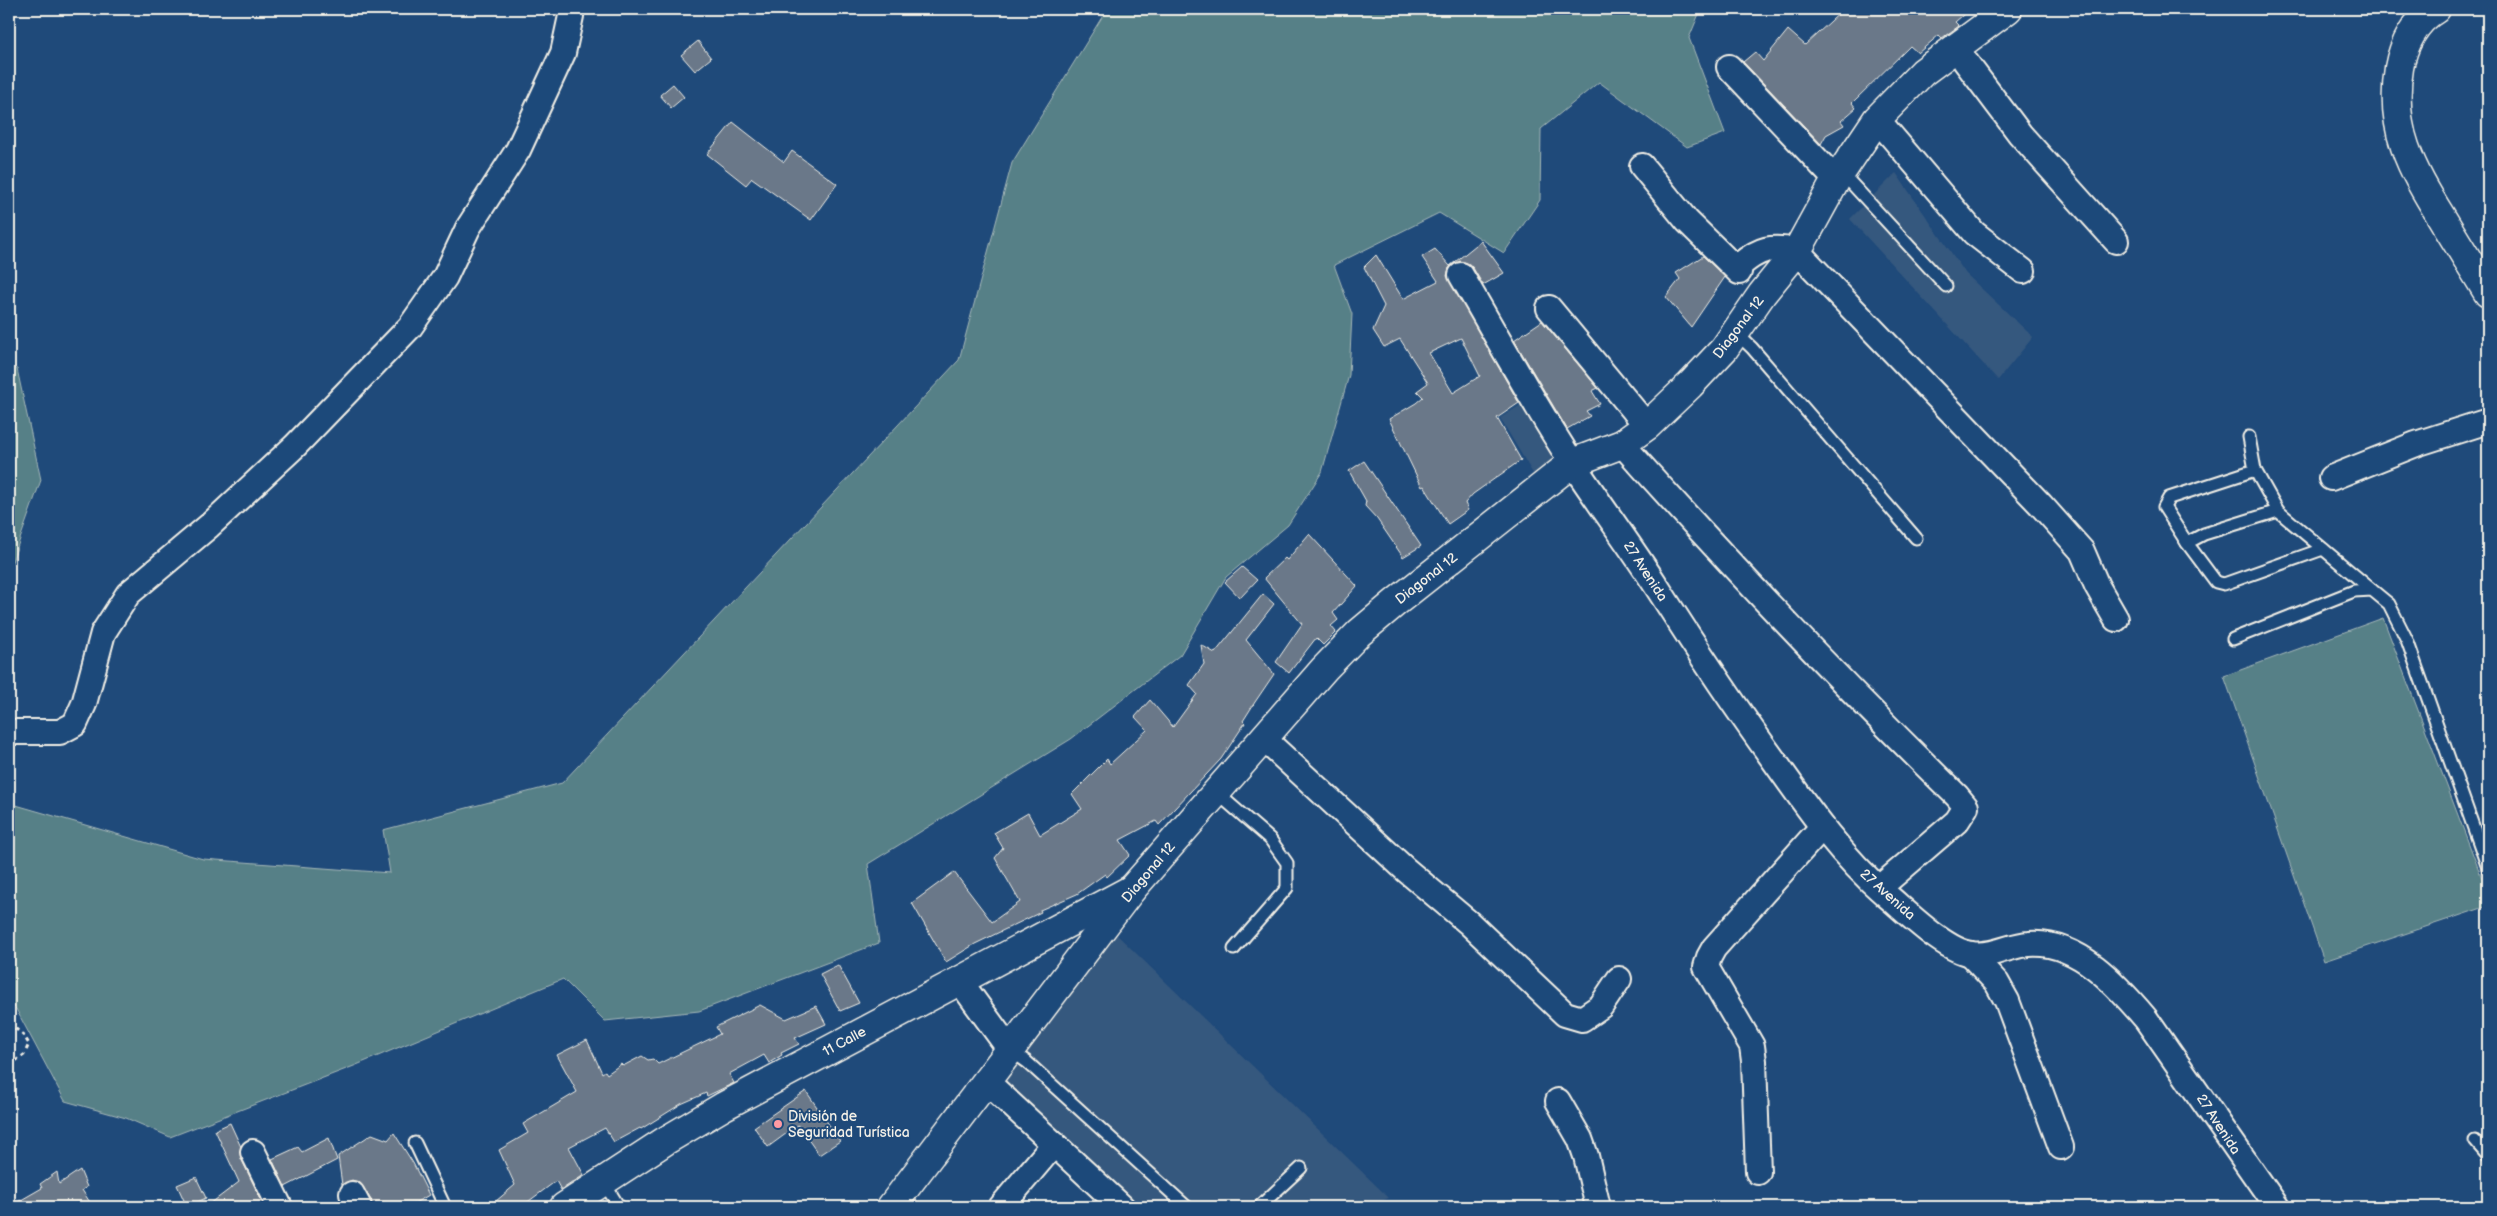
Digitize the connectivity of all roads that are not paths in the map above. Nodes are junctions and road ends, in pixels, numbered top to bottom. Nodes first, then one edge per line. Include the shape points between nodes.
1 (569, 9) edge
2 (2008, 9) edge
3 (2436, 9) edge
4 (1956, 45) junction
5 (1729, 67) dead end
6 (1877, 119) junction
7 (1642, 166) dead end
8 (1839, 176) junction
9 (2116, 241) dead end
10 (1797, 251) junction
11 (1739, 272) junction
12 (2023, 272) dead end
13 (1461, 276) dead end
14 (1946, 286) dead end
15 (2488, 293) edge
16 (1762, 294) junction
17 (1549, 308) dead end
18 (1736, 333) junction
19 (2488, 421) edge
20 (1647, 426) junction
21 (2248, 437) dead end
22 (1622, 444) junction
23 (1572, 463) junction
24 (2255, 470) junction
25 (2331, 478) dead end
26 (2278, 511) junction
27 (1916, 538) dead end
28 (2187, 543) junction
29 (2323, 549) junction
30 (2372, 590) junction
31 (2116, 618) dead end
32 (2233, 639) dead end
33 (9, 732) edge
34 (1264, 739) junction
35 (1217, 793) junction
36 (1822, 827) junction
37 (2488, 868) edge
38 (1879, 888) junction
39 (1132, 889) junction
40 (1234, 949) dead end
41 (1970, 954) junction
42 (1619, 979) dead end
43 (959, 980) junction
44 (1010, 1050) junction
45 (986, 1081) junction
46 (1558, 1101) dead end
47 (2475, 1141) dead end
48 (415, 1143) dead end
49 (1054, 1144) junction
50 (2061, 1147) dead end
51 (253, 1152) dead end
52 (2488, 1156) edge
53 (1301, 1168) dead end
54 (1758, 1172) dead end
55 (602, 1181) junction
56 (280, 1207) edge
57 (445, 1207) edge
58 (564, 1207) edge
59 (619, 1207) edge
60 (891, 1207) edge
61 (1001, 1207) edge
62 (1122, 1207) edge
63 (1187, 1207) edge
64 (1259, 1207) edge
65 (1598, 1207) edge
66 (2277, 1207) edge

1 - 33 street via 571,16 563,52 518,150 468,228 444,277 410,327 295,446 209,526 128,594 103,633 84,704 75,724 60,732
2 - 4 main road, Diagonal 12
3 - 15 main road via 2414,28 2401,54 2396,86 2397,118 2404,149 2418,178
4 - 6 main road, Diagonal 12 via 1923,72
4 - 9 street via 2020,134
5 - 8 street
6 - 8 main road, Diagonal 12
6 - 12 street via 1974,233
7 - 11 street via 1687,221
8 - 10 main road, Diagonal 12
8 - 14 lane
10 - 11 street via 1780,247 1764,249 1740,265
10 - 16 main road, Diagonal 12
10 - 31 street via 2082,551
11 - 16 street
13 - 23 street, 27 Avenida
16 - 18 main road, Diagonal 12
17 - 20 street
18 - 20 main road, Diagonal 12 via 1697,378
18 - 27 lane
19 - 25 street via 2416,444
20 - 22 main road, Diagonal 12
21 - 24 lane
22 - 23 main road, Diagonal 12
22 - 38 street via 1708,540 1966,807 1957,821
23 - 34 main road, Diagonal 12 via 1359,633
23 - 36 street, 27 Avenida via 1642,562 1728,696
24 - 26 lane
24 - 28 lane via 2169,498 2164,507
26 - 28 lane via 2204,534
26 - 29 lane
28 - 29 lane via 2216,582 2224,584
29 - 30 lane
30 - 32 lane via 2354,591
30 - 37 lane via 2389,604 2407,640
34 - 35 main road, Diagonal 12
34 - 42 street via 1406,870 1469,922 1565,1014 1582,1019 1600,1006
35 - 39 main road, Diagonal 12
35 - 40 lane via 1270,839 1287,863 1287,888
36 - 38 street, 27 Avenida via 1840,850
36 - 54 street via 1714,948 1706,967 1752,1046
38 - 41 street, 27 Avenida via 1940,941
39 - 43 main road, 11 Calle
39 - 44 main road, Diagonal 12
41 - 50 street via 1997,983 2007,1001
41 - 66 street, 27 Avenida via 1996,952 2023,944 2049,945 2066,950 2102,974 2124,994 2157,1034
43 - 44 street
43 - 55 main road, 11 Calle via 724,1106
44 - 45 main road, Diagonal 12
44 - 63 lane
45 - 49 street
45 - 60 main road, Diagonal 12
46 - 65 street via 1583,1148
47 - 52 lane
48 - 57 lane
49 - 61 street
49 - 62 street
51 - 56 street
53 - 64 lane
55 - 58 main road, 11 Calle
55 - 59 lane

